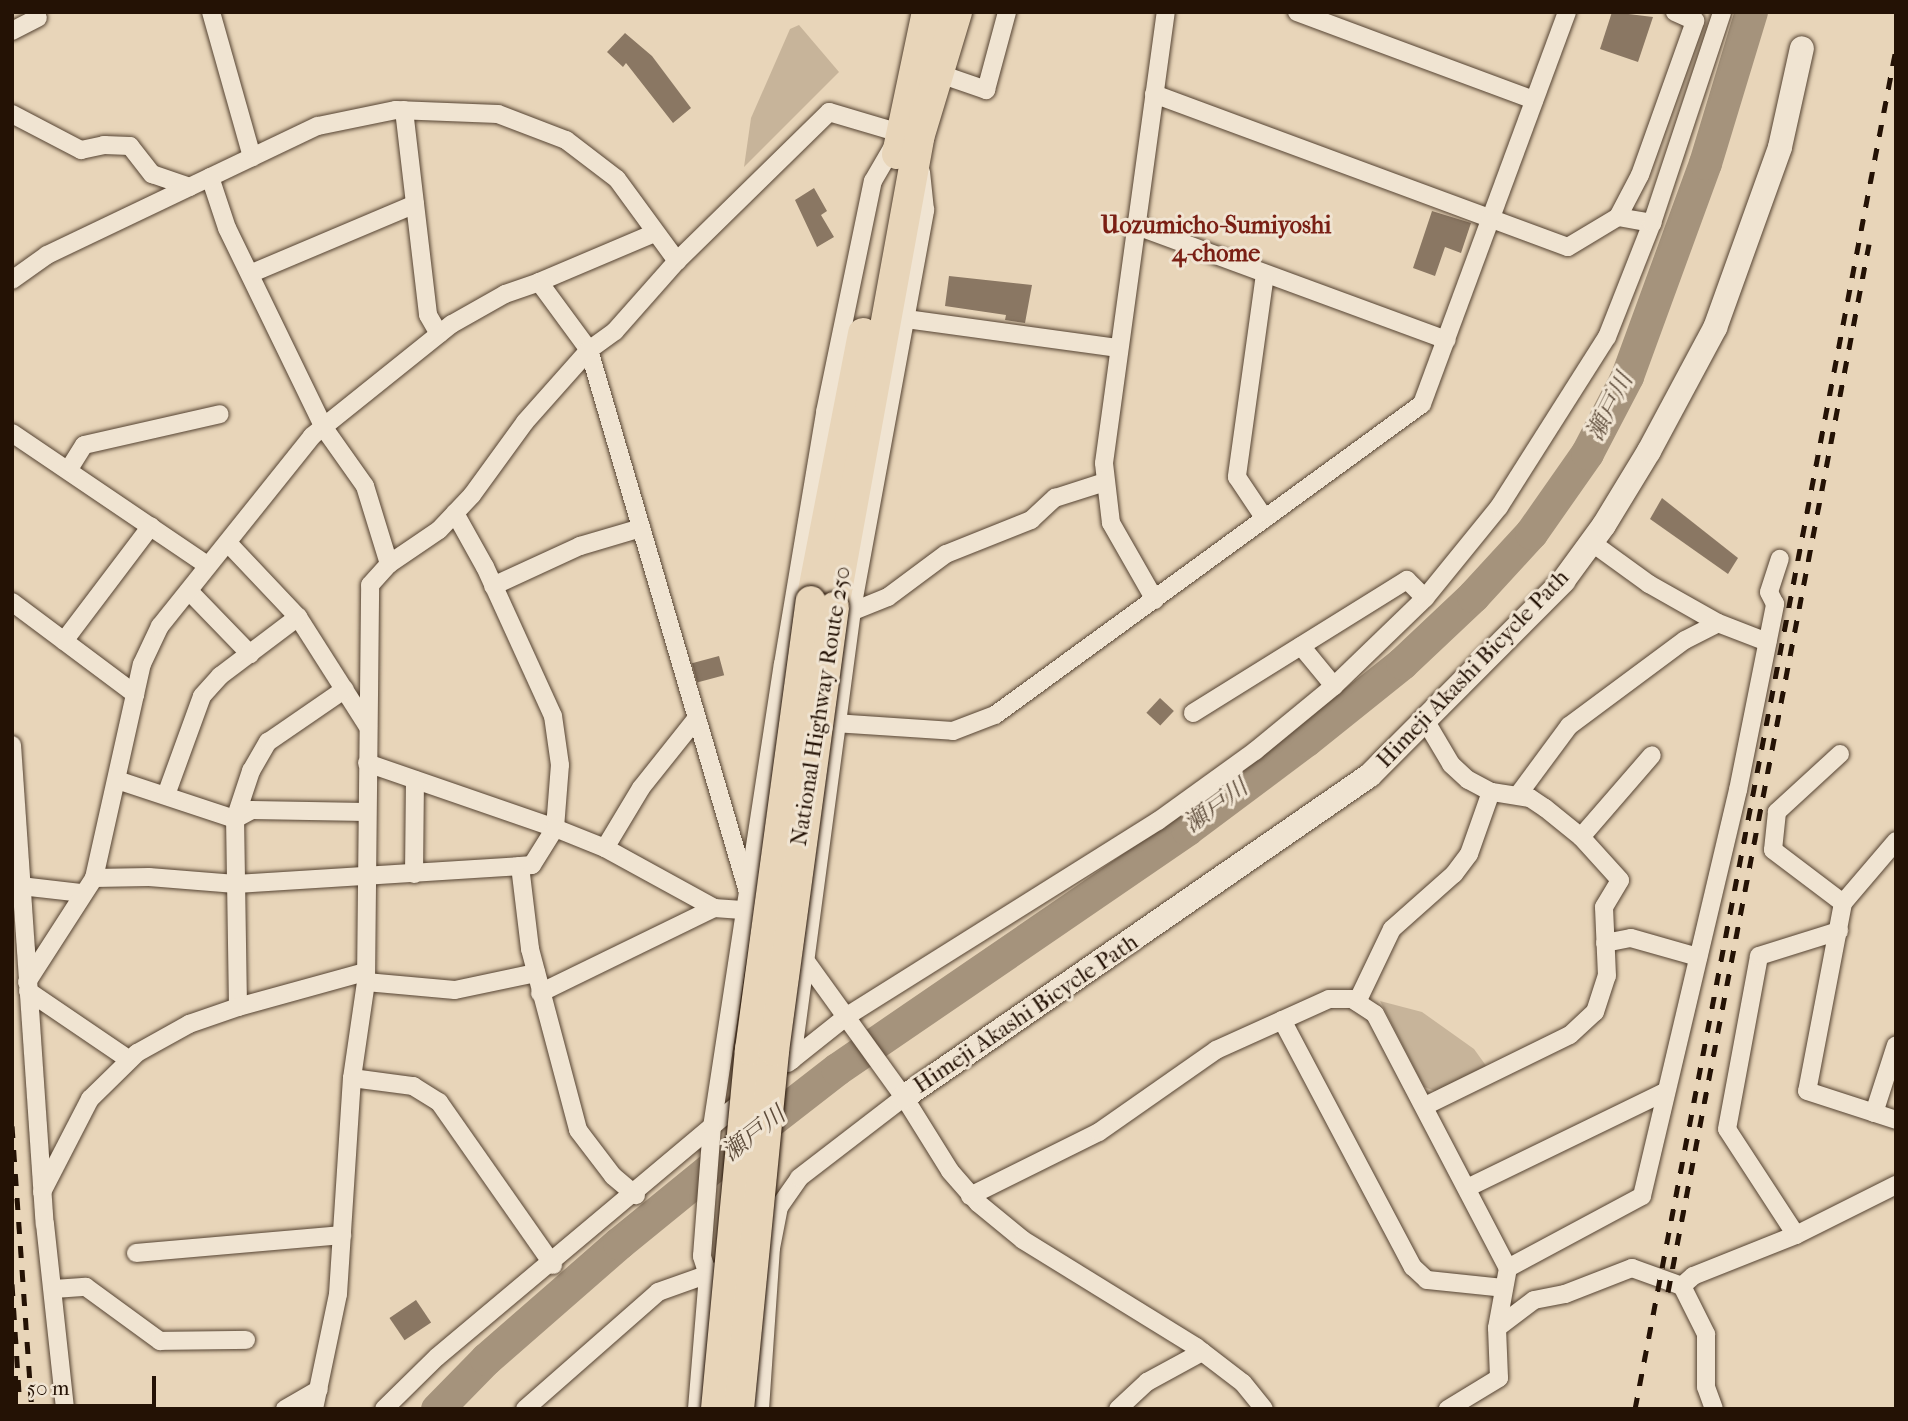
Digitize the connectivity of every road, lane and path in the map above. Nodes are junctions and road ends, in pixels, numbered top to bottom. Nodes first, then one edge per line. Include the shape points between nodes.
1 (211, 12) edge
2 (927, 12) edge
3 (957, 12) edge
4 (1007, 12) edge
5 (1166, 12) edge
6 (1297, 12) edge
7 (1567, 12) edge
8 (1675, 12) edge
9 (1722, 12) edge
10 (38, 18) dead end
11 (12, 31) edge
12 (1802, 48) dead end
13 (940, 74) junction
14 (1154, 94) junction
15 (1534, 100) junction
16 (404, 110) junction
17 (12, 114) edge
18 (910, 136) junction
19 (252, 156) junction
20 (211, 177) junction
21 (190, 187) junction
22 (415, 204) junction
23 (1618, 217) junction
24 (1489, 218) junction
25 (1653, 223) junction
26 (1134, 225) junction
27 (652, 234) junction
28 (677, 261) junction
29 (252, 274) junction
30 (1265, 274) junction
31 (12, 280) edge
32 (540, 282) junction
33 (906, 319) junction
34 (439, 334) junction
35 (1446, 340) junction
36 (1119, 348) junction
37 (589, 350) junction
38 (220, 414) dead end
39 (324, 428) junction
40 (12, 433) edge
41 (69, 469) junction
42 (1105, 482) junction
43 (455, 513) junction
44 (1265, 519) junction
45 (151, 526) junction
46 (641, 528) junction
47 (1591, 542) junction
48 (228, 543) junction
49 (1780, 559) dead end
50 (389, 564) junction
51 (207, 565) junction
52 (494, 586) junction
53 (189, 591) junction
54 (1424, 598) junction
55 (1154, 600) junction
56 (12, 602) edge
57 (832, 606) junction
58 (299, 617) junction
59 (1718, 623) junction
60 (64, 641) junction
61 (1767, 642) junction
62 (1301, 646) junction
63 (250, 654) junction
64 (783, 664) junction
65 (1334, 686) junction
66 (345, 689) junction
67 (135, 694) junction
68 (1193, 713) dead end
69 (696, 719) junction
70 (1425, 720) junction
71 (834, 723) junction
72 (368, 727) junction
73 (12, 745) edge
74 (1840, 754) dead end
75 (1652, 755) dead end
76 (367, 763) junction
77 (117, 780) junction
78 (415, 780) junction
79 (1491, 792) junction
80 (166, 795) junction
81 (1517, 795) junction
82 (366, 812) junction
83 (235, 819) junction
84 (555, 828) junction
85 (1581, 837) junction
86 (1896, 841) edge
87 (605, 848) junction
88 (1887, 862) edge
89 (520, 866) junction
90 (414, 874) junction
91 (94, 878) junction
92 (364, 878) junction
93 (236, 884) junction
94 (17, 885) edge
95 (81, 893) junction
96 (747, 901) junction
97 (1843, 903) junction
98 (714, 908) junction
99 (1839, 931) junction
100 (1605, 943) junction
101 (1698, 957) junction
102 (803, 958) junction
103 (536, 973) junction
104 (366, 977) junction
105 (540, 993) junction
106 (24, 997) edge
107 (1357, 1002) junction
108 (237, 1007) junction
109 (847, 1016) junction
110 (1282, 1020) junction
111 (1896, 1045) edge
112 (128, 1059) junction
113 (792, 1059) junction
114 (352, 1078) junction
115 (1665, 1092) junction
116 (902, 1094) junction
117 (1425, 1105) junction
118 (1874, 1113) junction
119 (1896, 1120) edge
120 (712, 1127) junction
121 (1896, 1185) edge
122 (1467, 1188) junction
123 (42, 1192) junction
124 (636, 1195) junction
125 (970, 1196) junction
126 (342, 1235) junction
127 (1796, 1235) junction
128 (771, 1248) junction
129 (136, 1253) dead end
130 (553, 1265) junction
131 (1508, 1268) junction
132 (708, 1275) junction
133 (1682, 1286) junction
134 (1504, 1288) junction
135 (54, 1289) junction
136 (1497, 1328) junction
137 (246, 1340) dead end
138 (1202, 1352) junction
139 (319, 1389) junction
140 (65, 1409) edge
141 (285, 1409) edge
142 (314, 1409) edge
143 (384, 1409) edge
144 (525, 1409) edge
145 (696, 1409) edge
146 (716, 1409) edge
147 (739, 1409) edge
148 (760, 1409) edge
149 (1118, 1409) edge
150 (1264, 1409) edge
151 (1448, 1409) edge
152 (1714, 1409) edge

1 - 19 street
2 - 18 highway, National Highway Route 250
3 - 13 highway, National Highway Route 250
4 - 13 street via 986,90
5 - 14 street
6 - 15 street
7 - 15 street
8 - 23 street via 1695,21 1640,175
9 - 25 street
10 - 11 street
12 - 47 main road, Himeji Akashi Bicycle Path via 1780,147 1715,328 1649,451
13 - 18 highway, National Highway Route 250
14 - 24 street
14 - 26 street
15 - 24 street
16 - 19 street via 318,126
16 - 22 street
16 - 27 street via 498,114 566,140 617,179
17 - 21 street via 81,150 131,146 152,174
18 - 28 street via 829,112
18 - 33 street via 925,210
18 - 57 highway, National Highway Route 250
18 - 64 street via 873,181 825,412
19 - 20 street
20 - 21 street
20 - 29 street via 227,228
21 - 31 street via 47,255
22 - 29 street
22 - 34 street via 428,315
23 - 24 street via 1568,247
23 - 25 street
24 - 35 street
25 - 54 street via 1607,337 1499,507
26 - 30 street
26 - 36 street
27 - 28 street
27 - 32 street
28 - 37 street via 615,331
29 - 39 street
30 - 35 street
30 - 44 street via 1237,477
32 - 34 street via 505,294
32 - 37 street
33 - 36 street
33 - 57 street
34 - 39 street
35 - 44 street via 1422,404
36 - 42 street
37 - 43 street via 525,422
37 - 46 street
38 - 41 street via 84,445
39 - 48 street via 312,436
39 - 50 street via 365,486
40 - 41 street
41 - 45 street
42 - 55 street via 1111,523
42 - 57 street via 1055,498 1031,520 946,554 888,597
43 - 50 street via 439,530
43 - 52 street
44 - 55 street
45 - 51 street
45 - 60 street
46 - 52 street via 580,546
46 - 69 street
47 - 59 street via 1649,584
47 - 70 main road, Himeji Akashi Bicycle Path via 1563,581
48 - 51 street
48 - 58 street
49 - 61 street via 1769,592 1775,604
50 - 72 street via 370,585
51 - 53 street
52 - 84 street via 553,716 560,765
53 - 63 street
53 - 67 street via 160,626 142,664
54 - 62 street via 1407,580
54 - 65 street
55 - 71 street via 995,715 940,731
56 - 60 street
57 - 64 street
57 - 71 street
57 - 146 highway, National Highway Route 250, bridge via 750,1050
57 - 147 highway, National Highway Route 250, bridge via 774,1051
58 - 63 street
58 - 66 street
59 - 61 street
59 - 81 street via 1675,647 1569,726
60 - 67 street
61 - 101 street
62 - 65 street
62 - 68 street
63 - 80 street via 202,696
64 - 96 street
65 - 109 street via 1158,821
66 - 72 street
66 - 83 street via 268,742 251,771
67 - 77 street
69 - 87 street via 641,788
69 - 96 street
70 - 79 street via 1451,764
70 - 116 main road, Himeji Akashi Bicycle Path via 1370,775
71 - 102 street
72 - 76 street
73 - 94 street
74 - 97 street via 1777,812 1773,850
75 - 85 street
76 - 78 street
76 - 82 street
77 - 80 street
77 - 91 street
78 - 84 street
78 - 90 street
79 - 81 street
79 - 107 street via 1469,855 1392,929
80 - 83 street
81 - 85 street via 1538,803
82 - 83 street via 252,810
82 - 92 street
83 - 93 street
84 - 87 street
84 - 89 street via 532,865
85 - 100 street via 1619,880 1604,907
86 - 88 street
87 - 98 street
88 - 97 street
89 - 90 street
89 - 103 street
90 - 92 street
91 - 93 street
91 - 95 street
92 - 93 street
92 - 104 street
93 - 108 street
94 - 95 street
94 - 106 street
95 - 106 street
96 - 98 street
96 - 102 street via 758,900
96 - 120 street
97 - 99 street
98 - 105 street
99 - 118 street via 1807,1091
99 - 127 street via 1759,956 1727,1129
100 - 101 street via 1630,938
100 - 117 street via 1605,992 1595,1012 1570,1035
101 - 115 street
102 - 109 street
102 - 113 street
103 - 104 street via 455,990
103 - 105 street
104 - 108 street
104 - 114 street
105 - 124 street via 578,1130 613,1177
106 - 112 street
106 - 123 street
107 - 110 street via 1329,999
107 - 117 street via 1374,1014
108 - 112 street via 190,1024
109 - 113 street
109 - 116 street
110 - 125 street via 1216,1050 1051,1159
110 - 134 street via 1413,1267 1427,1280
111 - 118 street
112 - 123 street via 90,1099
113 - 120 street
114 - 126 street
114 - 130 street via 413,1086 439,1101
115 - 122 street
115 - 131 street via 1642,1196
116 - 125 street
116 - 128 street via 788,1190 779,1207
117 - 122 street
118 - 119 street
120 - 124 street
120 - 132 street via 702,1256
121 - 127 street
122 - 131 street
123 - 135 street
124 - 130 street
125 - 138 street via 1023,1240
126 - 129 street
126 - 139 street via 338,1294
127 - 133 street via 1693,1276
128 - 132 street
128 - 148 street
130 - 143 street via 437,1357
131 - 134 street
132 - 144 street via 659,1292
132 - 145 street
133 - 136 street via 1632,1268 1565,1294 1534,1300
133 - 152 street via 1706,1334 1706,1387
134 - 136 street
135 - 137 street via 86,1287 160,1341
135 - 140 street
136 - 151 street via 1499,1378
138 - 149 street via 1147,1382
138 - 150 street via 1243,1383
139 - 141 street
139 - 142 street

